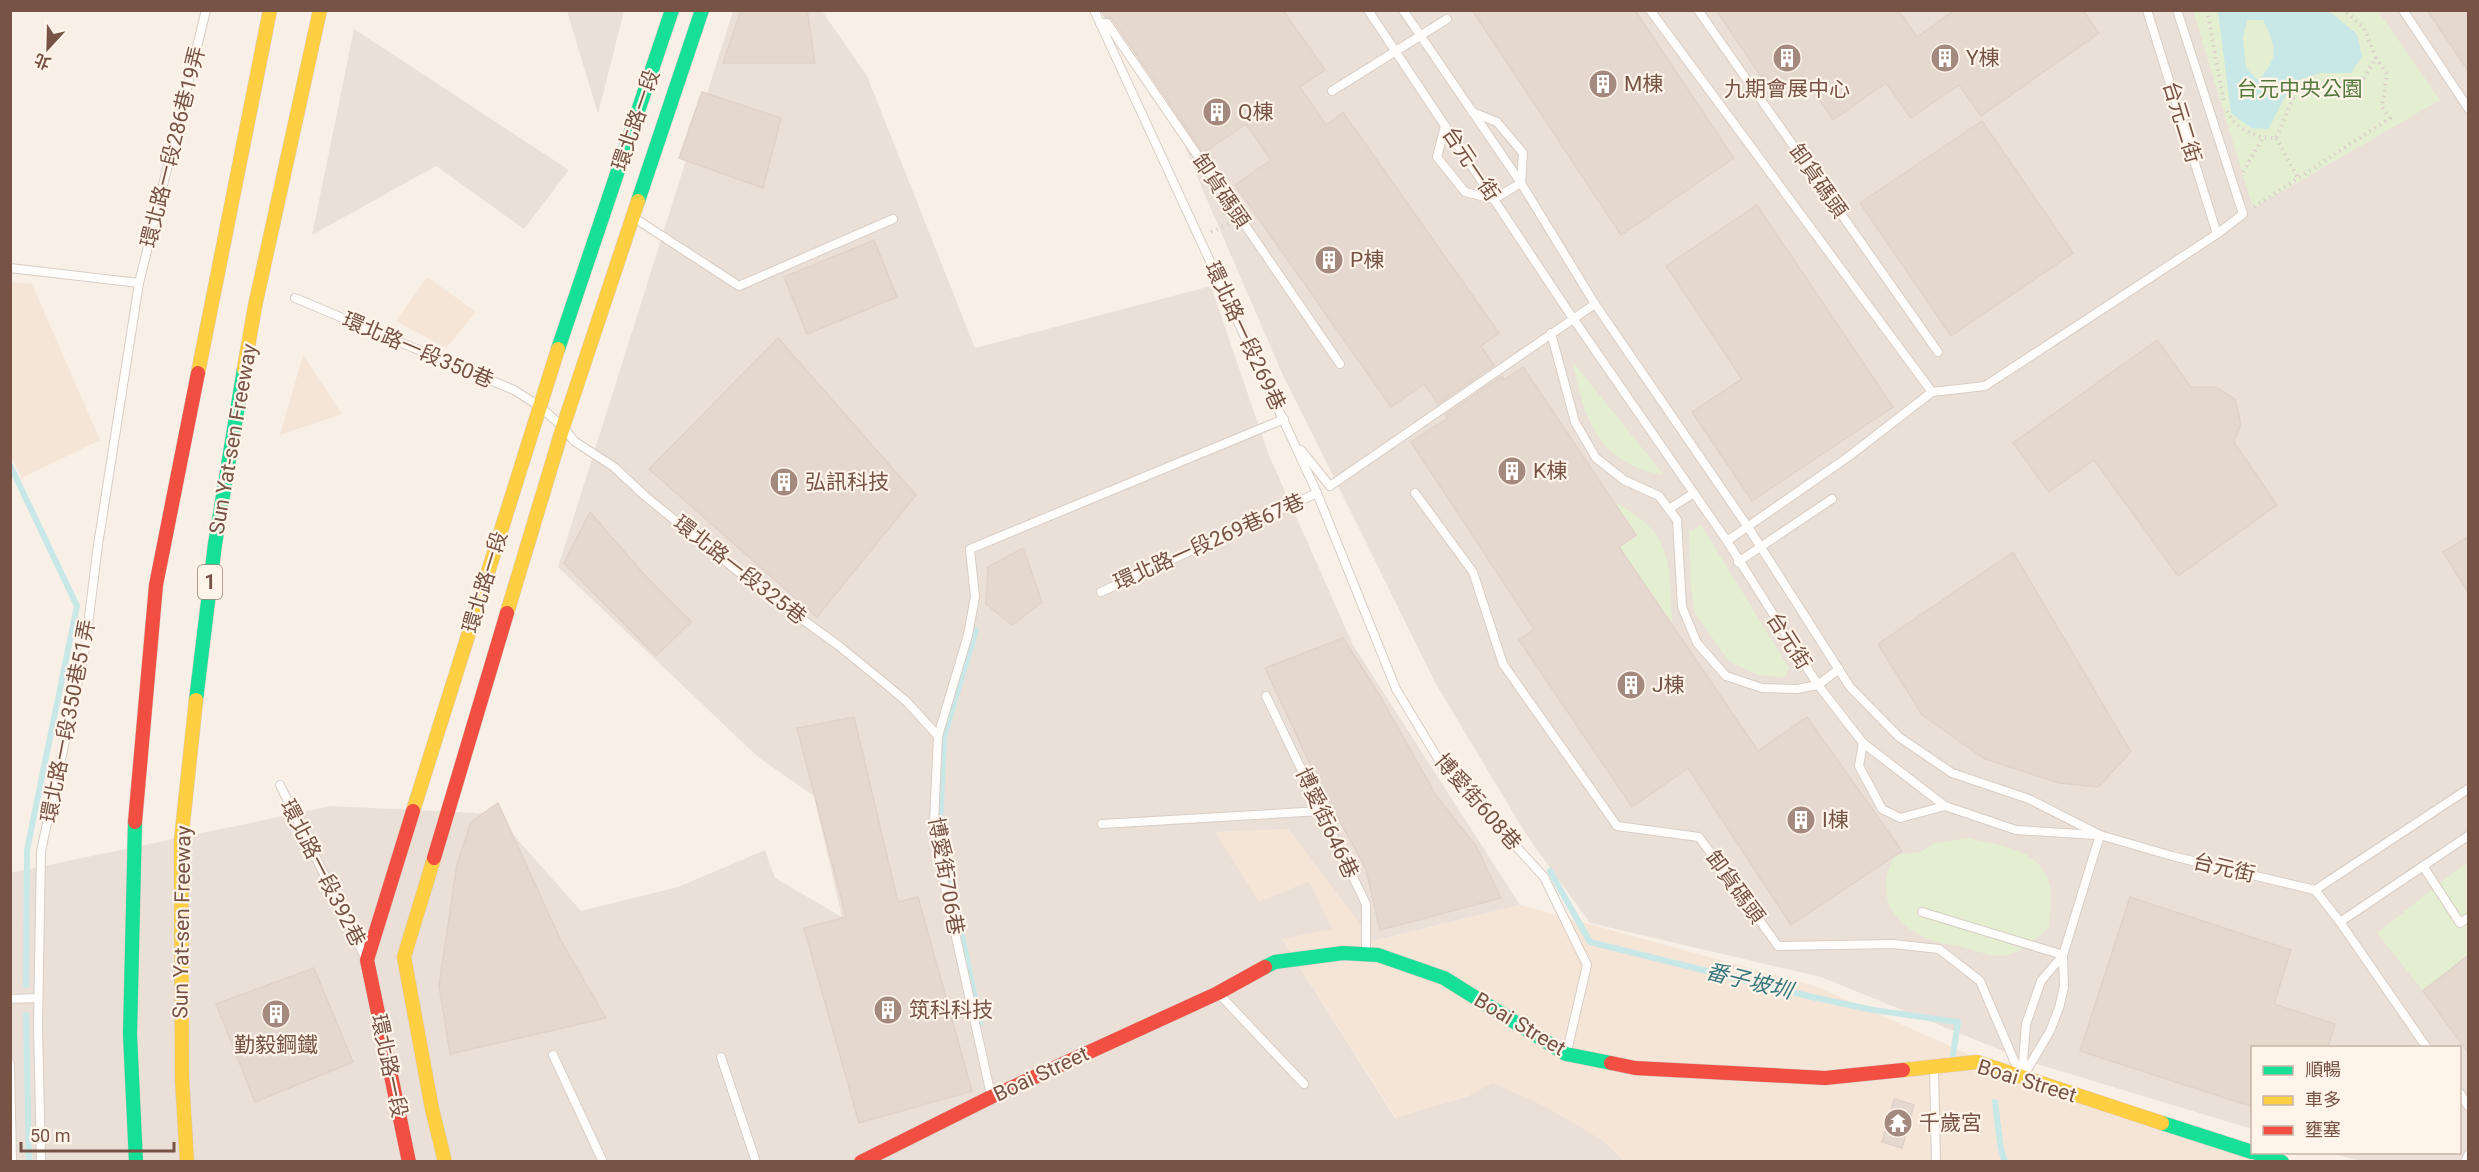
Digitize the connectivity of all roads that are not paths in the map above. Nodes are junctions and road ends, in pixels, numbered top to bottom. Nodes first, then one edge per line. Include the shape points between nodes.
1 (206, 10) edge
2 (270, 10) edge
3 (320, 10) edge
4 (672, 10) edge
5 (702, 10) edge
6 (1094, 10) edge
7 (1368, 10) edge
8 (1403, 10) edge
9 (1650, 10) edge
10 (1698, 10) edge
11 (2147, 10) edge
12 (2176, 10) edge
13 (2403, 10) edge
14 (1447, 19) dead end
15 (1100, 23) junction
16 (1420, 35) junction
17 (1396, 51) junction
18 (1332, 91) dead end
19 (2469, 108) edge
20 (1471, 112) junction
21 (1445, 126) junction
22 (1521, 183) junction
23 (1494, 199) junction
24 (633, 218) junction
25 (893, 219) dead end
26 (2217, 234) junction
27 (10, 268) edge
28 (140, 283) junction
29 (295, 298) dead end
30 (1595, 304) junction
31 (1572, 318) junction
32 (1551, 333) junction
33 (1938, 352) dead end
34 (1340, 364) dead end
35 (1932, 392) junction
36 (539, 406) junction
37 (1284, 419) junction
38 (563, 427) junction
39 (1293, 441) junction
40 (1317, 493) junction
41 (1415, 493) dead end
42 (1694, 493) junction
43 (1832, 499) dead end
44 (1669, 509) junction
45 (1748, 527) junction
46 (1727, 541) junction
47 (1760, 548) junction
48 (970, 549) joint
49 (1738, 562) junction
50 (1101, 591) dead end
51 (1839, 669) junction
52 (1818, 685) junction
53 (1266, 696) dead end
54 (938, 736) junction
55 (1863, 743) junction
56 (280, 785) dead end
57 (2469, 789) edge
58 (1945, 806) junction
59 (1321, 811) junction
60 (1102, 824) dead end
61 (2100, 835) junction
62 (2469, 836) edge
63 (2423, 866) junction
64 (2315, 890) junction
65 (1922, 912) dead end
66 (2469, 918) edge
67 (2340, 922) junction
68 (1366, 954) junction
69 (2063, 955) junction
70 (367, 960) junction
71 (1218, 993) junction
72 (39, 998) junction
73 (10, 999) edge
74 (2426, 1046) edge
75 (1566, 1054) junction
76 (553, 1055) dead end
77 (721, 1056) dead end
78 (10, 1064) edge
79 (1934, 1067) junction
80 (2022, 1078) junction
81 (1304, 1084) dead end
82 (992, 1097) junction
83 (2251, 1151) edge
84 (2259, 1154) edge
85 (2469, 1155) edge
86 (877, 1159) edge
87 (12, 1161) edge
88 (41, 1161) edge
89 (136, 1161) edge
90 (187, 1161) edge
91 (409, 1161) edge
92 (445, 1161) edge
93 (603, 1161) edge
94 (756, 1161) edge
95 (861, 1161) edge
96 (1936, 1161) edge
97 (2282, 1161) edge
98 (2465, 1161) edge

1 - 28 lane, 環北路一段286巷19弄
2 - 89 main road via 156,585 135,837 130,1035
3 - 90 main road, Sun Yat-sen Freeway / 1 via 255,306 215,544 194,717 181,841 182,1079
4 - 36 main road, 環北路一段
5 - 24 main road, 環北路一段
6 - 15 lane, 環北路一段269巷
7 - 17 lane, 台元一街
8 - 16 lane, 台元一街
9 - 35 lane
10 - 33 lane, 卸貨碼頭
11 - 26 lane, 台元二街
12 - 26 lane, 台元二街 via 2243,213
13 - 19 lane
14 - 16 lane
15 - 34 lane, 卸貨碼頭 via 1107,23
15 - 37 lane, 環北路一段269巷
16 - 17 lane
16 - 20 lane, 台元一街
17 - 18 lane
17 - 21 lane, 台元一街
20 - 22 lane, 台元一街
20 - 22 lane via 1497,122 1523,153
21 - 23 lane, 台元一街
21 - 23 lane via 1437,157 1465,192
22 - 23 lane
22 - 30 lane, 台元一街
23 - 31 lane, 台元一街
24 - 25 lane via 739,286
24 - 38 main road, 環北路一段
26 - 35 lane via 1985,386
27 - 28 lane
28 - 72 lane, 環北路一段350巷51弄 via 85,649 41,851
29 - 36 lane, 環北路一段350巷 via 514,390
30 - 31 lane
30 - 45 lane, 台元街
31 - 32 lane
31 - 42 lane, 台元街
32 - 39 lane via 1330,486
32 - 44 lane via 1575,422 1596,458 1624,480 1659,496
35 - 45 lane via 1848,458
36 - 38 lane, 環北路一段325巷
36 - 70 main road, 環北路一段
37 - 39 lane, 博愛街608巷
37 - 48 lane, 環北路一段269巷
38 - 54 lane, 環北路一段325巷 via 574,441 614,467 751,582 899,695
38 - 92 main road, 環北路一段 via 404,957
39 - 40 lane, 博愛街608巷
40 - 50 lane, 環北路一段269巷67巷
40 - 75 lane, 博愛街608巷 via 1396,689 1443,767 1544,877 1587,965
41 - 80 lane, 卸貨碼頭 via 1473,572 1503,664 1617,825 1699,837 1778,946 1893,945 1939,949 1980,981
42 - 44 lane
42 - 46 lane, 台元街
43 - 47 lane
44 - 52 lane via 1677,520 1682,607 1697,643 1726,676 1762,688
45 - 46 lane
45 - 47 lane, 台元街
46 - 49 lane, 台元街
47 - 49 lane
47 - 51 lane, 台元街
48 - 54 lane, 博愛街706巷 via 975,597 968,635
49 - 52 lane, 台元街
51 - 52 lane
51 - 61 lane, 台元街 via 1850,687 1899,737 1952,773 2029,799
52 - 55 lane, 台元街
53 - 59 lane, 博愛街646巷
54 - 82 lane, 博愛街706巷 via 934,822 939,856
55 - 58 lane, 台元街
55 - 58 lane via 1859,766 1882,809 1900,818
56 - 70 lane, 環北路一段392巷
57 - 64 lane
58 - 61 lane, 台元街 via 2016,830
59 - 60 lane
59 - 68 lane, 博愛街646巷 via 1366,904
61 - 64 lane, 台元街
61 - 69 lane
62 - 63 lane
63 - 66 lane via 2460,923
63 - 67 lane
64 - 67 lane
65 - 69 lane
67 - 74 lane
68 - 71 main road, Boai Street via 1343,953 1275,962
68 - 75 main road, Boai Street via 1444,978
69 - 80 lane via 2064,987 2059,1008
69 - 80 lane via 2041,981 2026,1024
70 - 91 main road, 環北路一段
71 - 81 lane
71 - 82 main road, Boai Street
72 - 73 lane
72 - 88 lane, 環北路一段350巷51弄
75 - 79 main road, Boai Street via 1635,1068 1825,1078
76 - 93 lane
77 - 94 lane
78 - 87 lane
79 - 80 main road, Boai Street via 1977,1062
79 - 96 lane
80 - 83 main road, Boai Street
82 - 86 main road, Boai Street
84 - 97 main road, Boai Street
85 - 98 lane
86 - 95 main road, Boai Street

